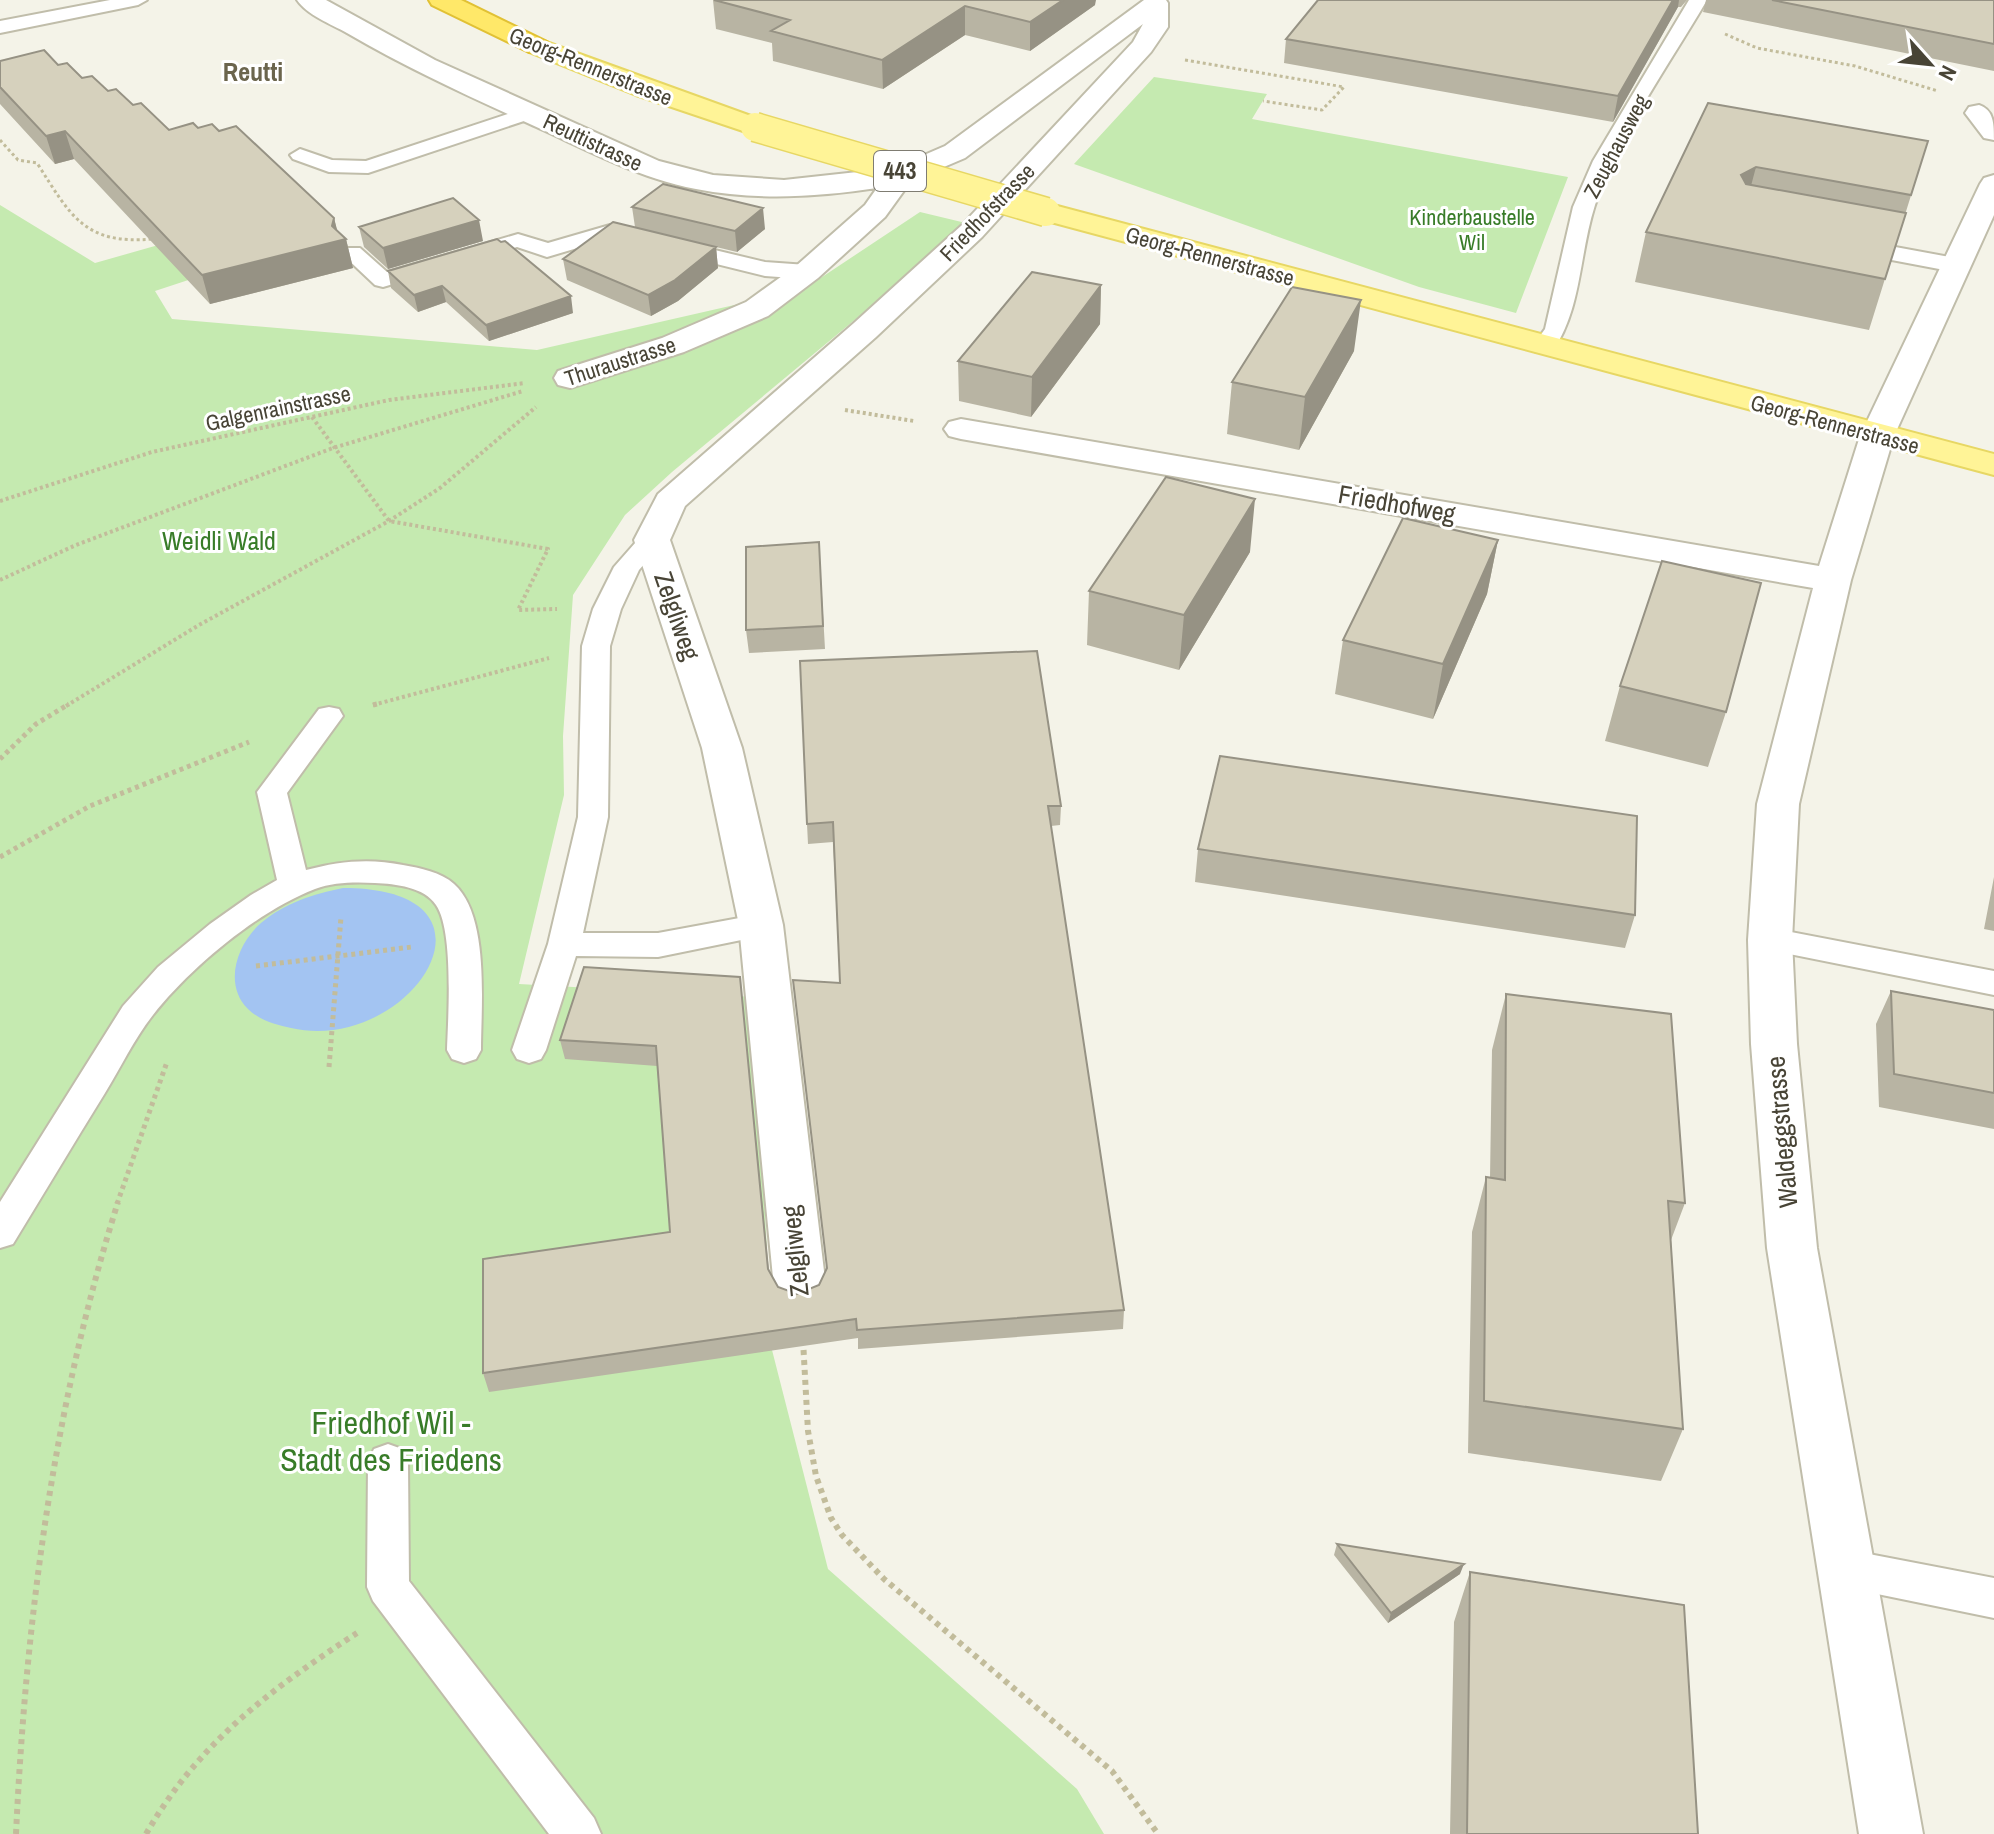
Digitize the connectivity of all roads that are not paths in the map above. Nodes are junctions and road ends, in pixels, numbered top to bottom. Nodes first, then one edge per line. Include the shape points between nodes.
1 (138, 0) edge
2 (309, 0) edge
3 (441, 0) edge
4 (1698, 0) edge
5 (1158, 2) edge
6 (0, 27) edge
7 (538, 47) joint
8 (529, 113) junction
9 (300, 155) dead end
10 (901, 175) junction
11 (1994, 184) edge
12 (1834, 242) edge
13 (352, 253) dead end
14 (1955, 265) junction
15 (807, 272) junction
16 (1544, 347) junction
17 (570, 378) road end
18 (961, 429) dead end
19 (1877, 436) junction
20 (1994, 465) edge
21 (652, 540) junction
22 (1833, 580) junction
23 (329, 716) dead end
24 (294, 884) junction
25 (761, 925) junction
26 (1770, 940) junction
27 (564, 944) junction
28 (1994, 983) edge
29 (464, 1050) dead end
30 (529, 1050) dead end
31 (0, 1233) edge
32 (800, 1288) road end
33 (388, 1462) dead end
34 (1848, 1569) junction
35 (1994, 1598) edge
36 (578, 1834) edge
37 (1891, 1834) edge

1 - 6 lane
2 - 8 street, Reuttistrasse via 406,55
3 - 7 highway, Georg-Rennerstrasse / 443
4 - 16 lane, Zeughausweg via 1603,161 1584,207 1556,329
5 - 10 street via 955,152
5 - 21 street, Friedhofstrasse via 1157,26 1142,47 972,231 670,501
7 - 16 main road, Georg-Rennerstrasse / 443, bridge via 755,127
8 - 9 lane via 424,142 368,167 329,166
8 - 10 street, Reuttistrasse via 657,172 713,184 776,189
10 - 15 street, Thuraustrasse via 875,211
11 - 14 street, Waldeggstrasse
12 - 14 lane
13 - 15 lane via 383,280 518,240 547,250 610,231 765,269
14 - 19 street, Waldeggstrasse
15 - 17 street, Thuraustrasse via 757,309 673,345
16 - 19 main road, Georg-Rennerstrasse
18 - 22 street, Friedhofweg
19 - 20 main road, Georg-Rennerstrasse
19 - 22 street, Waldeggstrasse
21 - 25 street, Zelgliweg via 722,748
21 - 27 lane via 627,567 596,646 593,817
22 - 26 street, Waldeggstrasse via 1778,804
23 - 24 lane via 272,792
24 - 29 lane via 361,870 402,874 437,888 451,901 460,941
24 - 31 lane via 241,914 139,1008
25 - 27 lane via 658,945
25 - 32 street, Zelgliweg
26 - 28 lane
26 - 34 street, Waldeggstrasse via 1792,1248
27 - 30 lane
33 - 36 lane via 388,1587
34 - 35 lane
34 - 37 street, Waldeggstrasse

